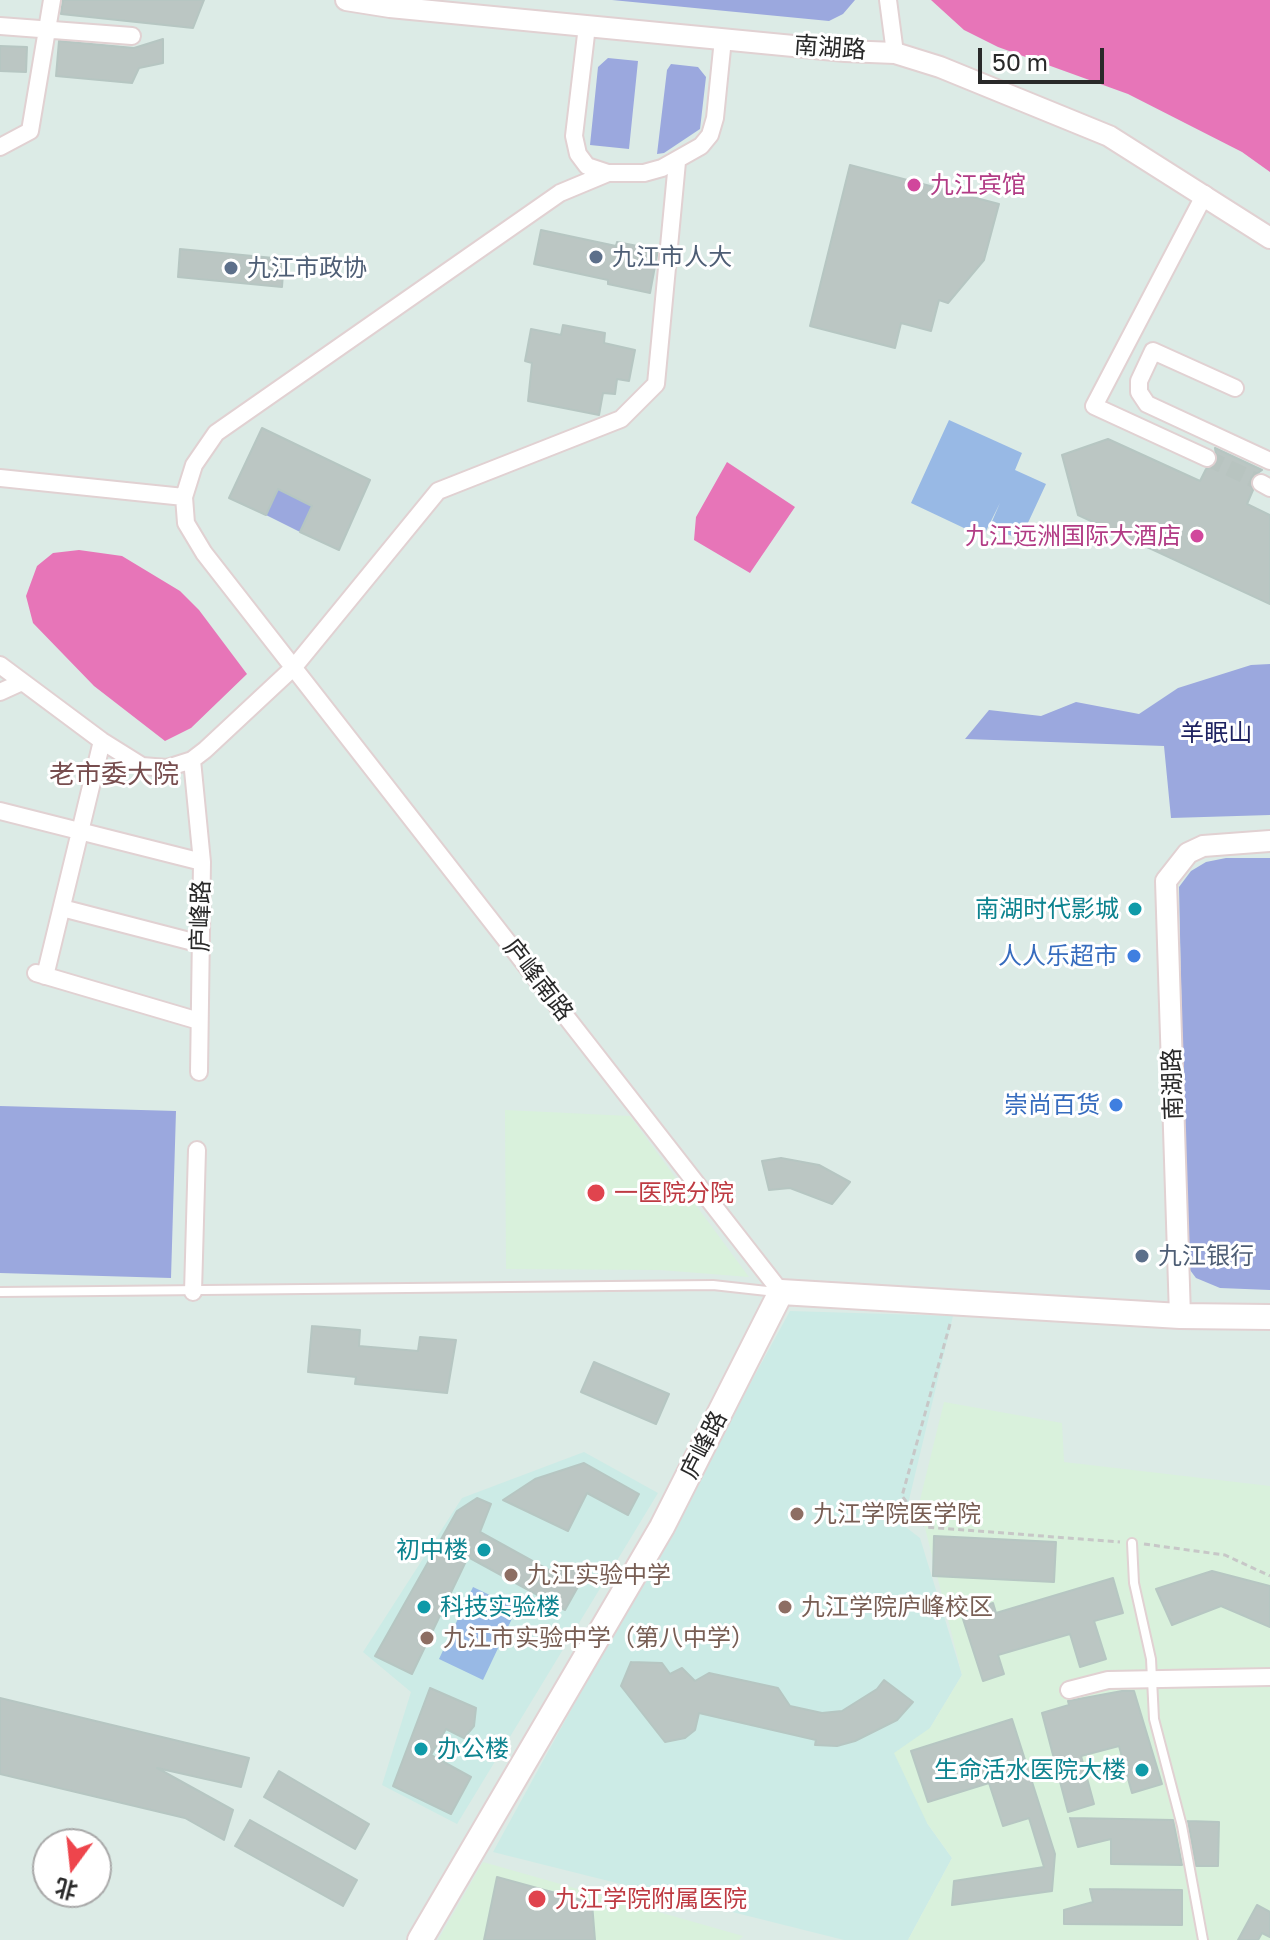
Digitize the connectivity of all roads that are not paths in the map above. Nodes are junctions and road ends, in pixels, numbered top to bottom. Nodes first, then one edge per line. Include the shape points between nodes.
1 (52, 0) edge
2 (346, 0) edge
3 (888, 0) edge
4 (0, 26) edge
5 (587, 26) junction
6 (47, 28) junction
7 (132, 36) dead end
8 (723, 39) junction
9 (895, 53) junction
10 (0, 147) edge
11 (677, 162) junction
12 (608, 173) junction
13 (1205, 194) junction
14 (1270, 238) edge
15 (1235, 388) dead end
16 (1147, 404) junction
17 (1137, 426) junction
18 (1207, 458) tunnel mouth
19 (1270, 461) edge
20 (0, 478) edge
21 (184, 497) junction
22 (0, 665) edge
23 (294, 667) junction
24 (22, 682) junction
25 (0, 692) edge
26 (102, 741) junction
27 (192, 760) junction
28 (0, 811) edge
29 (80, 832) junction
30 (1270, 841) edge
31 (202, 862) junction
32 (62, 908) junction
33 (201, 944) junction
34 (199, 1021) junction
35 (199, 1072) dead end
36 (197, 1150) dead end
37 (0, 1292) edge
38 (193, 1292) junction
39 (781, 1292) junction
40 (1180, 1316) junction
41 (1270, 1317) edge
42 (1132, 1543) road end
43 (1270, 1677) edge
44 (1151, 1680) junction
45 (1069, 1690) dead end
46 (420, 1940) edge
47 (1203, 1940) edge

1 - 6 street
2 - 5 street, 南湖路
3 - 9 street
4 - 6 street
5 - 8 street, 南湖路
5 - 12 street via 574,136 587,166
6 - 7 street
6 - 10 street via 30,131
8 - 9 street, 南湖路
8 - 11 street via 710,135
9 - 13 street, 南湖路 via 1109,136
11 - 12 street via 644,173
11 - 23 street via 656,384 621,419 438,491
12 - 21 street via 560,193 216,433 194,465
13 - 14 street, 南湖路
13 - 17 street via 1094,406
15 - 16 street via 1153,351 1139,381
16 - 17 street
16 - 19 street
17 - 18 street
20 - 21 street
21 - 23 street, 庐峰南路 via 186,523 204,553
22 - 24 street
23 - 27 street
23 - 39 street, 庐峰南路
24 - 25 street
24 - 26 street
26 - 27 street via 142,766 167,768
26 - 29 street
27 - 31 street, 庐峰路
28 - 29 street
29 - 31 street
29 - 32 street
30 - 40 street, 南湖路 via 1203,846 1188,853 1166,881
31 - 33 street, 庐峰路
32 - 33 street
32 - 34 street via 40,974
33 - 34 street, 庐峰路
34 - 35 street, 庐峰路
36 - 38 street
37 - 38 lane
38 - 39 lane via 713,1285
39 - 40 main road
39 - 46 main road, 庐峰路 via 662,1527
40 - 41 main road
42 - 44 lane
43 - 44 street
44 - 45 street via 1108,1680
44 - 47 lane via 1154,1719 1182,1826

